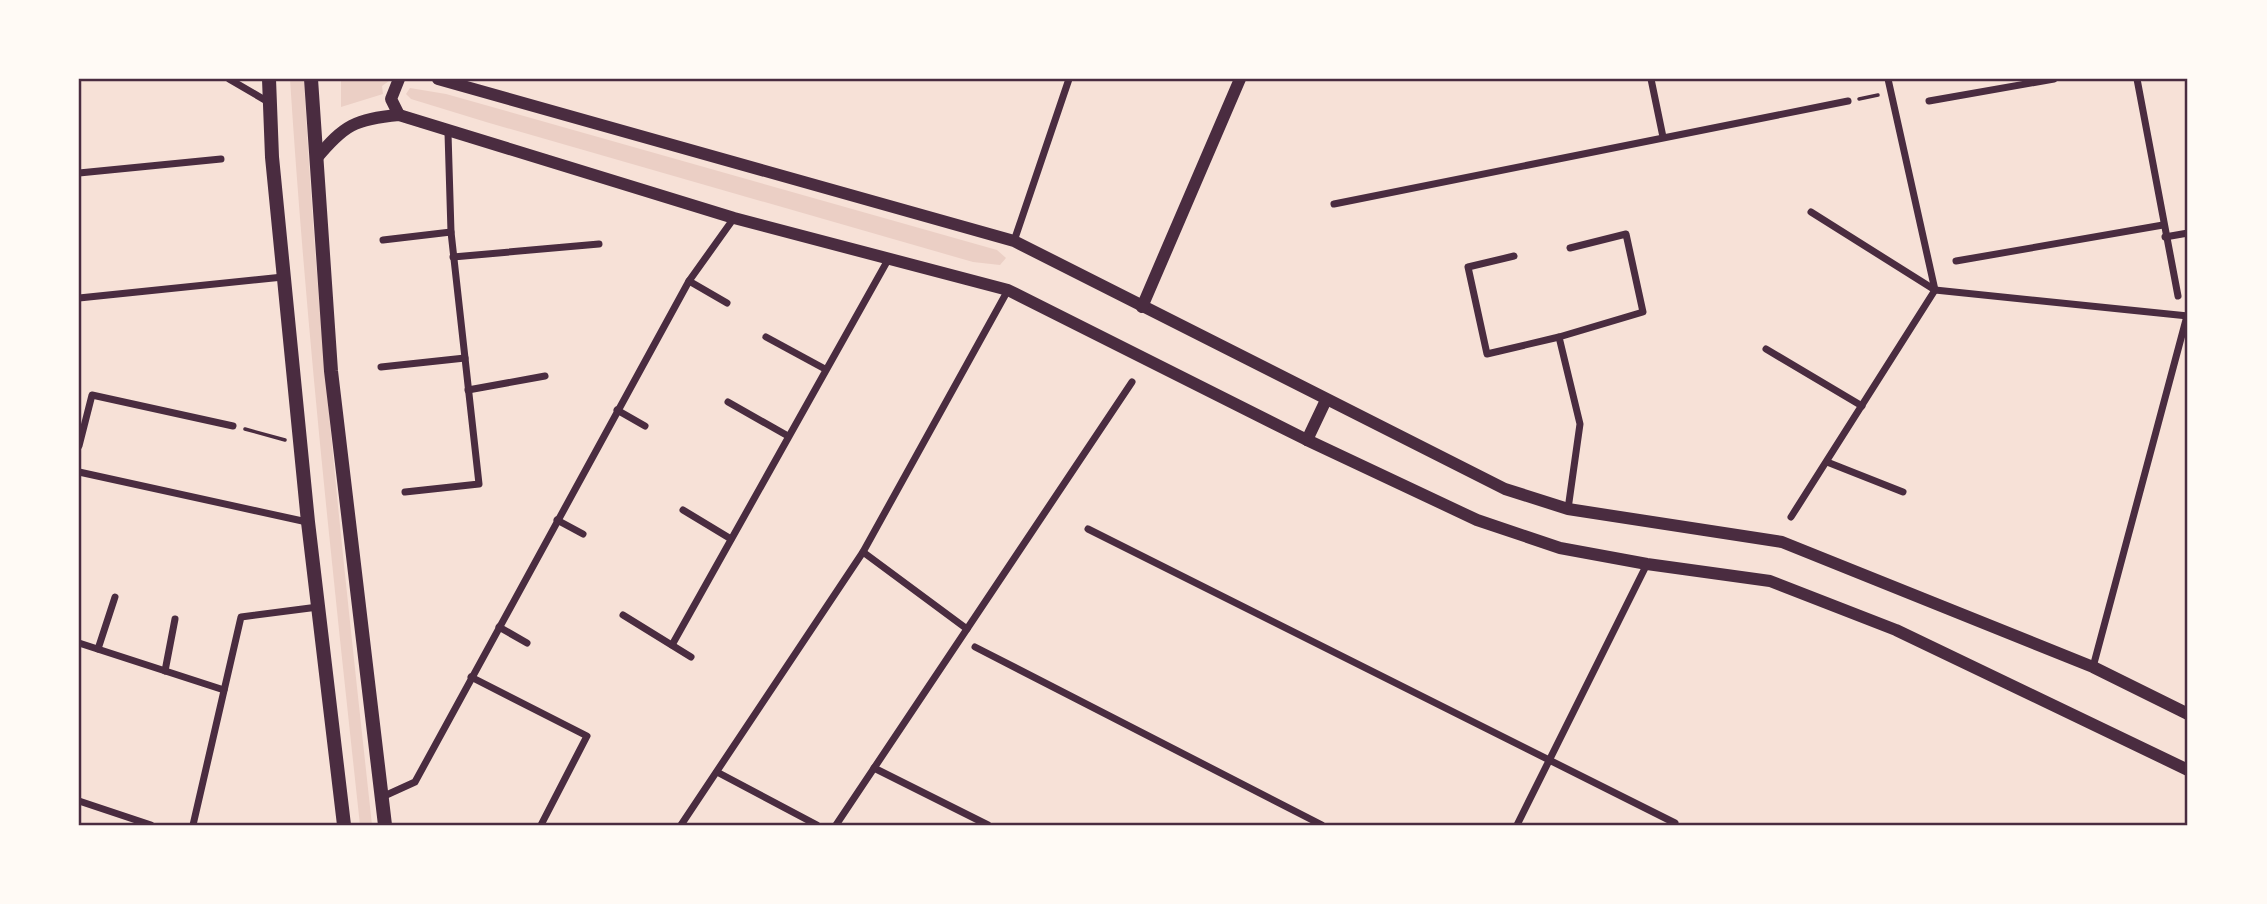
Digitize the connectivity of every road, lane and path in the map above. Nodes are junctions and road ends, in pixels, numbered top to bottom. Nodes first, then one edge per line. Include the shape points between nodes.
1 (229, 79) edge
2 (269, 79) edge
3 (311, 79) edge
4 (399, 79) edge
5 (438, 79) edge
6 (1069, 79) edge
7 (1240, 79) edge
8 (1651, 79) edge
9 (1888, 79) edge
10 (2054, 79) edge
11 (2137, 79) edge
12 (1891, 92) junction
13 (1848, 101) joint
14 (1928, 101) dead end
15 (270, 103) junction
16 (399, 115) junction
17 (448, 133) junction
18 (1664, 137) junction
19 (221, 159) dead end
20 (316, 159) junction
21 (79, 173) edge
22 (1334, 204) dead end
23 (1811, 212) dead end
24 (734, 218) junction
25 (2163, 225) junction
26 (451, 232) junction
27 (2188, 233) edge
28 (2165, 237) junction
29 (383, 240) dead end
30 (1014, 241) junction
31 (599, 244) dead end
32 (1570, 248) dead end
33 (890, 256) junction
34 (1514, 256) dead end
35 (453, 257) junction
36 (1956, 261) dead end
37 (284, 277) junction
38 (689, 281) junction
39 (1008, 290) junction
40 (1935, 290) junction
41 (2178, 296) dead end
42 (79, 298) edge
43 (727, 303) dead end
44 (1142, 307) junction
45 (2188, 316) edge
46 (766, 337) dead end
47 (1559, 337) junction
48 (1766, 349) dead end
49 (465, 358) junction
50 (381, 367) dead end
51 (825, 369) junction
52 (545, 376) dead end
53 (1132, 382) dead end
54 (468, 390) junction
55 (1326, 400) junction
56 (728, 402) dead end
57 (1862, 406) junction
58 (617, 410) junction
59 (233, 426) joint
60 (645, 426) dead end
61 (788, 436) junction
62 (1307, 440) junction
63 (300, 444) junction
64 (79, 446) edge
65 (1827, 462) junction
66 (79, 472) edge
67 (405, 492) dead end
68 (1903, 492) dead end
69 (1568, 509) junction
70 (683, 510) dead end
71 (1791, 517) dead end
72 (557, 520) junction
73 (308, 522) junction
74 (1088, 529) dead end
75 (583, 534) dead end
76 (731, 539) junction
77 (863, 552) junction
78 (1647, 564) junction
79 (115, 597) dead end
80 (318, 607) junction
81 (623, 615) dead end
82 (175, 619) dead end
83 (499, 627) junction
84 (967, 629) junction
85 (79, 643) edge
86 (527, 643) dead end
87 (672, 645) junction
88 (975, 647) dead end
89 (98, 649) junction
90 (691, 657) dead end
91 (2093, 667) junction
92 (165, 671) junction
93 (471, 677) junction
94 (224, 690) junction
95 (2188, 714) edge
96 (1549, 760) junction
97 (874, 768) junction
98 (2188, 770) edge
99 (717, 772) junction
100 (382, 797) junction
101 (79, 801) edge
102 (1675, 823) dead end
103 (151, 825) edge
104 (193, 825) edge
105 (344, 825) edge
106 (385, 825) edge
107 (541, 825) edge
108 (681, 825) edge
109 (817, 825) edge
110 (836, 825) edge
111 (988, 825) edge
112 (1322, 825) edge
113 (1517, 825) edge

1 - 15 street
2 - 15 main road
3 - 20 main road
4 - 16 street via 391,99
5 - 30 street
6 - 30 street
7 - 44 street
8 - 18 street
9 - 12 street
10 - 14 street
11 - 25 street
12 - 13 path
12 - 40 street
13 - 18 street
15 - 37 main road
16 - 17 street
16 - 20 street via 365,118 340,131
17 - 24 street
17 - 26 street
18 - 22 street
19 - 21 street
20 - 100 main road via 331,371
23 - 40 street
24 - 33 street
24 - 38 street
25 - 28 street
25 - 36 street
26 - 29 street
26 - 35 street
27 - 28 street
28 - 41 street
30 - 44 street
31 - 35 street
32 - 47 street via 1626,234 1643,312
33 - 39 street
33 - 51 street
34 - 47 street via 1468,267 1488,354
35 - 49 street
37 - 42 street
37 - 63 main road
38 - 43 street
38 - 58 street
39 - 62 street
39 - 77 street
40 - 45 street
40 - 57 street
44 - 55 street
45 - 91 street
46 - 51 street
47 - 69 street via 1580,424
48 - 57 street
49 - 50 street
49 - 54 street
51 - 61 street
52 - 54 street
53 - 84 street
54 - 67 street via 479,484
55 - 62 street
55 - 69 street via 1505,489
56 - 61 street
57 - 65 street
58 - 60 street
58 - 72 street
59 - 63 path
59 - 64 street via 92,395
61 - 76 street
62 - 78 street via 1478,520 1560,548
63 - 73 main road
65 - 68 street
65 - 71 street
66 - 73 street
69 - 91 street via 1782,542
70 - 76 street
72 - 75 street
72 - 83 street
73 - 80 main road
74 - 96 street
76 - 87 street
77 - 84 street
77 - 99 street
78 - 96 street
78 - 98 street via 1770,581 1896,631
79 - 89 street
80 - 94 street via 241,617
80 - 105 main road
81 - 87 street
82 - 92 street
83 - 86 street
83 - 93 street
84 - 97 street
85 - 89 street
87 - 90 street
88 - 112 street
89 - 92 street
91 - 95 street
92 - 94 street
93 - 100 street via 415,782
93 - 107 street via 587,736
94 - 104 street
96 - 102 street
96 - 113 street
97 - 110 street
97 - 111 street
99 - 108 street
99 - 109 street
100 - 106 main road
101 - 103 street

